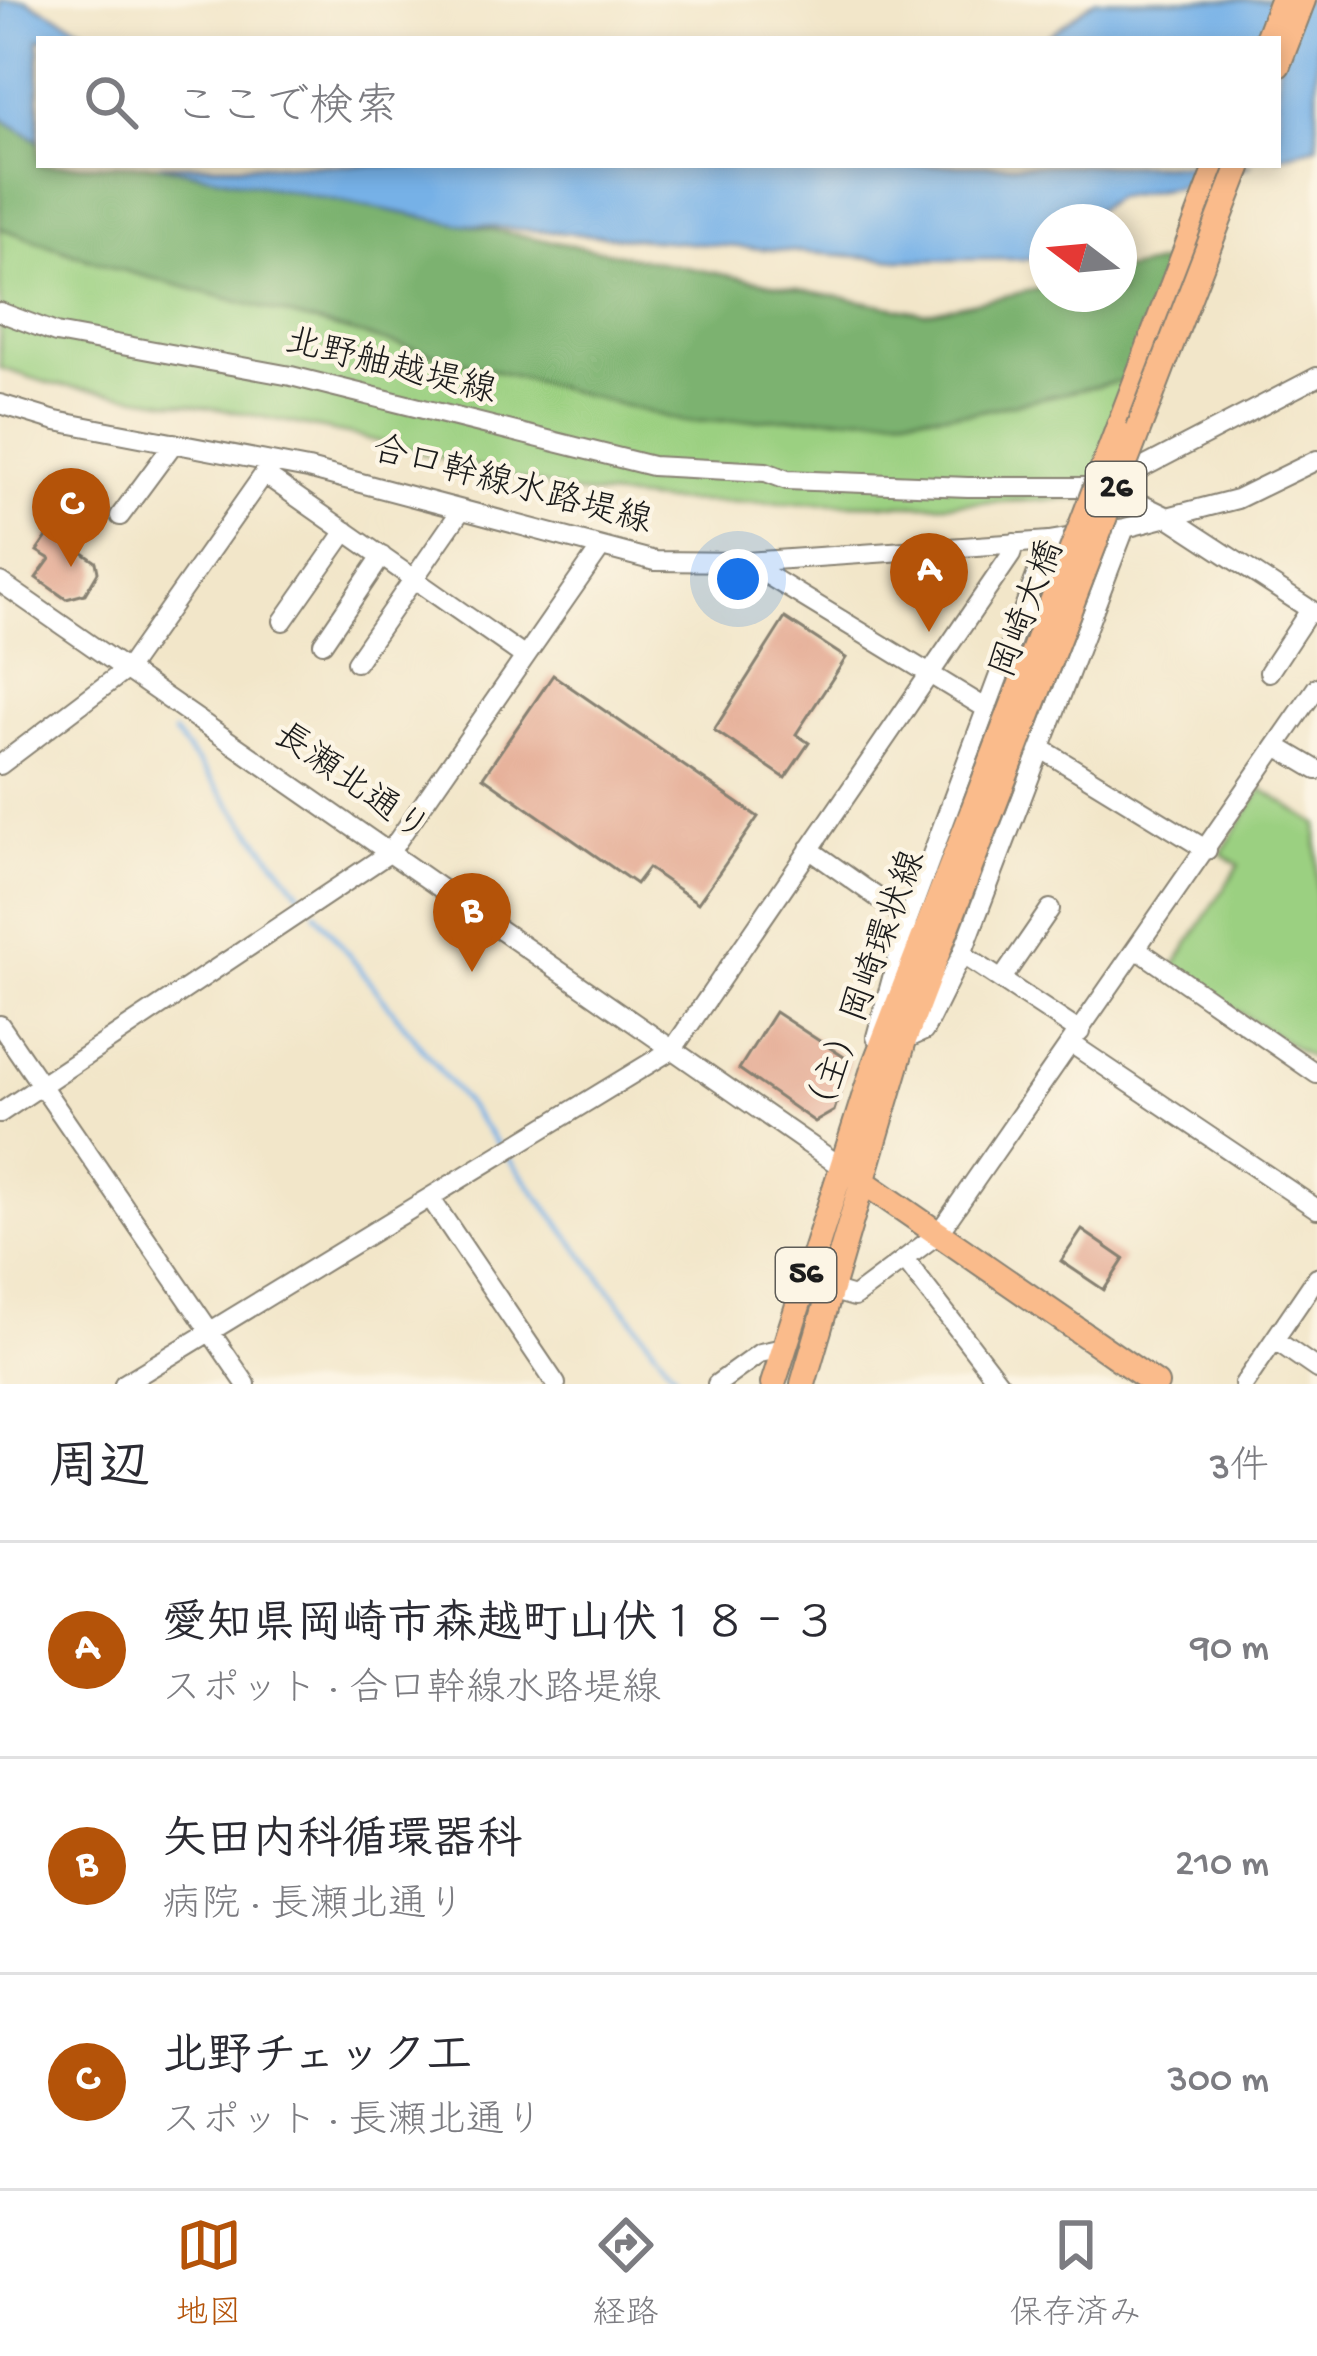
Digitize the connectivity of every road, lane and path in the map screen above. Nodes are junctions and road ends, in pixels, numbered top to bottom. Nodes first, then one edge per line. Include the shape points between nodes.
1 (1282, 0) edge
2 (1303, 0) edge
3 (1268, 36) edge
4 (1281, 57) edge
5 (1217, 168) edge
6 (1239, 168) edge
7 (0, 312) edge
8 (1317, 377) edge
9 (0, 404) edge
10 (174, 442) junction
11 (1317, 460) edge
12 (266, 469) junction
13 (1106, 487) junction
14 (460, 512) junction
15 (120, 516) dead end
16 (1170, 518) junction
17 (1125, 528) junction
18 (346, 531) junction
19 (1049, 541) junction
20 (1014, 544) junction
21 (600, 549) junction
22 (382, 556) junction
23 (746, 562) junction
24 (414, 579) junction
25 (0, 582) edge
26 (1314, 612) edge
27 (284, 621) dead end
28 (323, 643) dead end
29 (525, 657) junction
30 (356, 662) dead end
31 (127, 669) junction
32 (1269, 672) dead end
33 (926, 674) junction
34 (1317, 687) edge
35 (986, 712) junction
36 (1278, 746) junction
37 (1041, 748) junction
38 (0, 764) edge
39 (1317, 770) edge
40 (982, 811) junction
41 (809, 849) junction
42 (1207, 850) junction
43 (388, 853) junction
44 (1050, 909) dead end
45 (908, 919) junction
46 (1137, 949) junction
47 (962, 954) junction
48 (1002, 980) junction
49 (0, 1025) edge
50 (1076, 1038) junction
51 (904, 1040) junction
52 (673, 1049) junction
53 (874, 1066) junction
54 (1317, 1074) edge
55 (40, 1084) junction
56 (0, 1113) edge
57 (840, 1166) junction
58 (863, 1181) junction
59 (430, 1198) junction
60 (1317, 1209) edge
61 (938, 1234) junction
62 (905, 1260) junction
63 (1317, 1277) edge
64 (830, 1289) junction
65 (211, 1332) junction
66 (1275, 1340) junction
67 (783, 1348) junction
68 (1317, 1369) edge
69 (124, 1384) edge
70 (246, 1384) edge
71 (556, 1384) edge
72 (717, 1384) edge
73 (773, 1384) edge
74 (802, 1384) edge
75 (1000, 1384) edge
76 (1156, 1384) edge
77 (1244, 1384) edge

1 - 3 main road
2 - 4 main road
5 - 40 main road, 岡崎大橋 / 26, bridge
6 - 40 main road, 岡崎大橋 / 26, bridge
7 - 13 street, 北野舳越堤線 via 56,333 291,376 652,466 787,480
8 - 13 street
9 - 10 street, 合口幹線水路堤線
10 - 12 street, 合口幹線水路堤線
10 - 15 street
11 - 16 street via 1237,499
12 - 14 street, 合口幹線水路堤線 via 308,469
12 - 18 street
12 - 31 street
13 - 16 street
14 - 21 street, 合口幹線水路堤線
14 - 24 street
16 - 17 street, 合口幹線水路堤線
16 - 26 street
17 - 19 street, 合口幹線水路堤線
17 - 37 street
18 - 22 street
18 - 27 street
19 - 20 street, 合口幹線水路堤線
19 - 35 street
20 - 23 street, 合口幹線水路堤線
20 - 33 street
21 - 23 street, 合口幹線水路堤線 via 655,561
21 - 29 street
22 - 24 street
22 - 28 street
23 - 33 street
24 - 29 street
24 - 30 street
25 - 31 street, 長瀬北通り
26 - 32 street
29 - 43 street
31 - 38 street
31 - 43 street, 長瀬北通り
33 - 35 street
33 - 41 street
34 - 36 street
35 - 37 street
35 - 45 street
36 - 39 street
36 - 42 street
37 - 42 street
37 - 47 street
40 - 51 main road, （主）岡崎環状線 / 26
40 - 53 main road, （主）岡崎環状線 / 26
41 - 45 street
41 - 52 street
42 - 46 street
43 - 52 street, 長瀬北通り
43 - 55 street
44 - 48 street
45 - 53 street
46 - 50 street
46 - 54 street
47 - 48 street
47 - 51 street via 924,1030
48 - 50 street
49 - 55 street
50 - 60 street
50 - 61 street
51 - 58 main road, （主）岡崎環状線 / 26
52 - 57 street, 長瀬北通り
52 - 59 street
53 - 57 main road, （主）岡崎環状線 / 26
55 - 56 street
55 - 65 street
57 - 58 main road, （主）岡崎環状線
57 - 67 main road, 56
58 - 61 main road, （主）岡崎環状線
58 - 64 main road, 56
59 - 65 street
59 - 71 street
61 - 62 street
61 - 76 main road, （主）岡崎環状線
62 - 64 street via 854,1297
62 - 75 street
63 - 66 street
64 - 74 main road, 56
65 - 69 street
65 - 70 street
66 - 68 street
66 - 77 street
67 - 72 street via 760,1353
67 - 73 main road, 56

